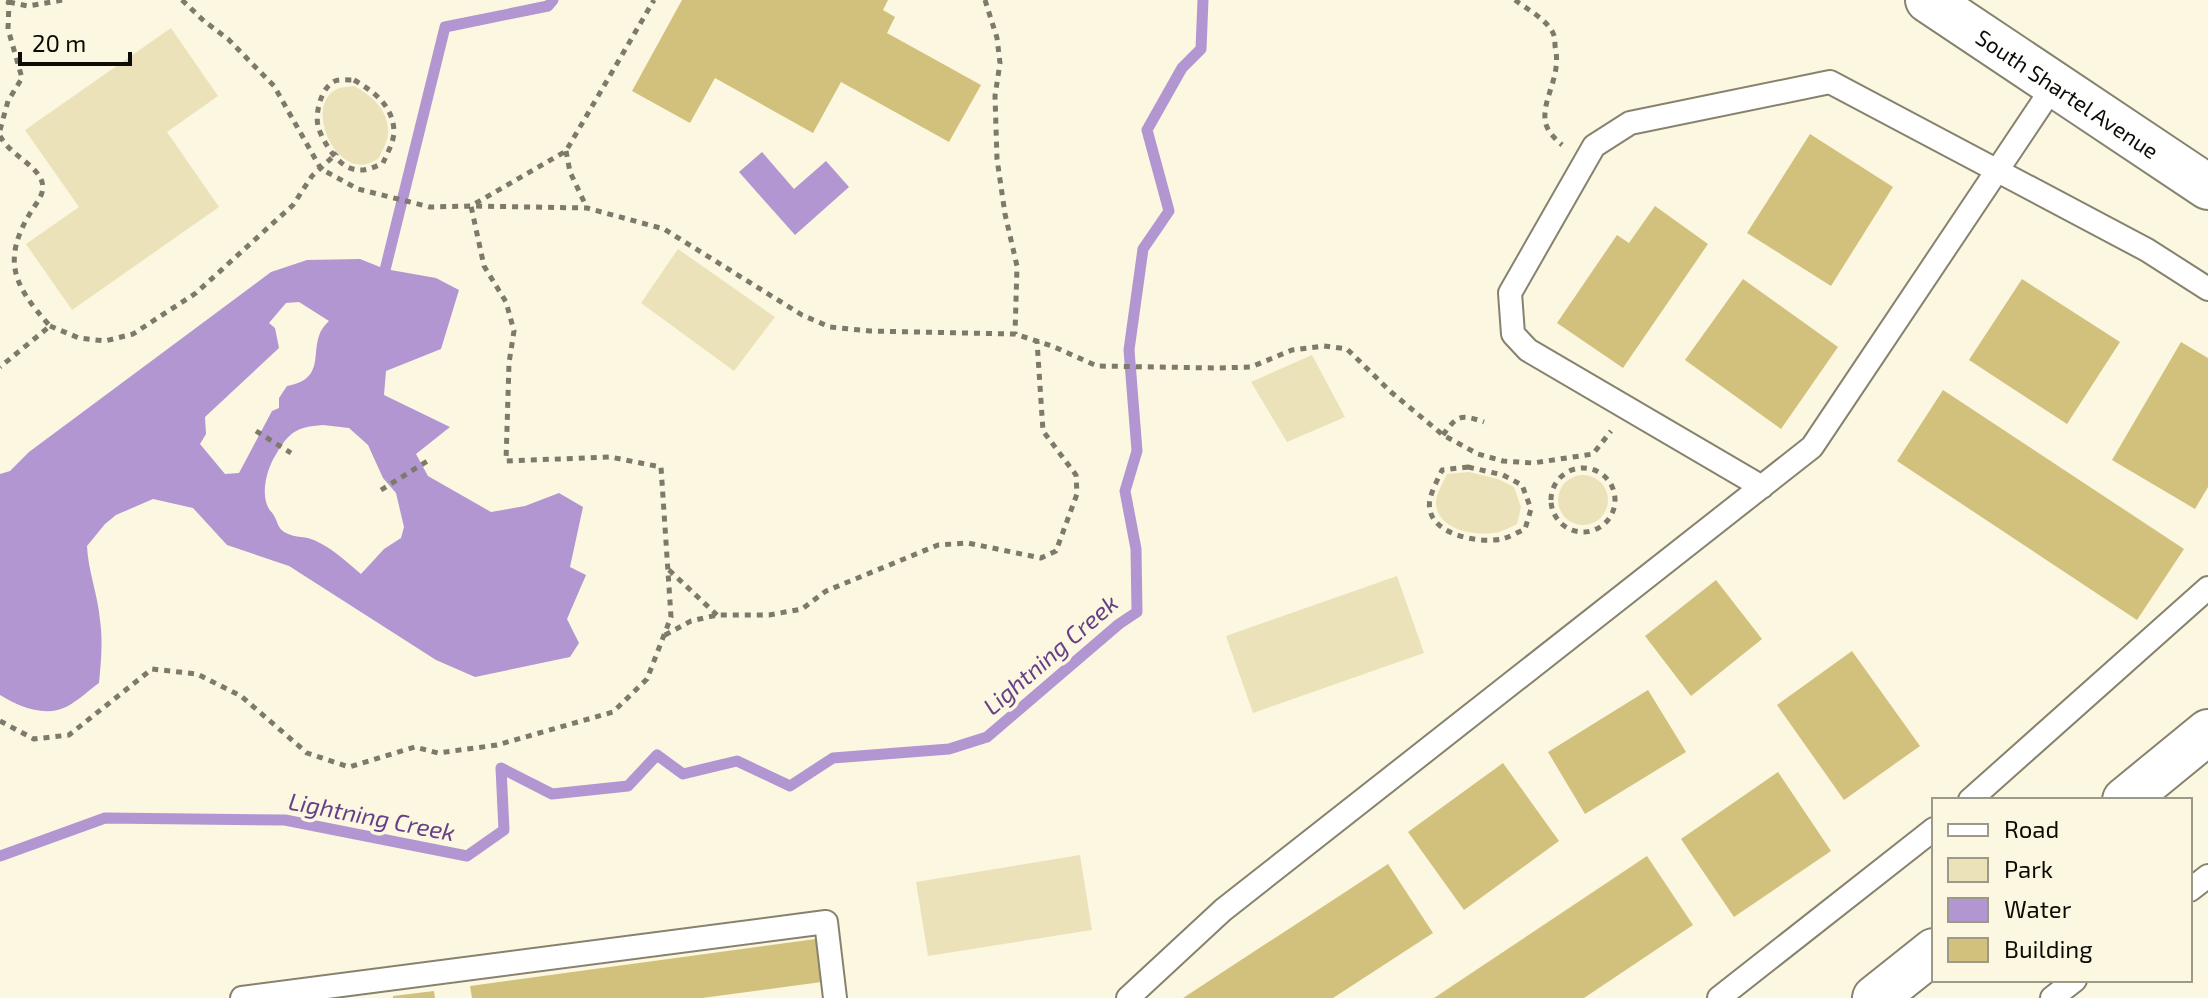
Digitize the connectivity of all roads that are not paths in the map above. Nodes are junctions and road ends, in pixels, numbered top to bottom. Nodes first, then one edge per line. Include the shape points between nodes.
1 (1928, 0) edge
2 (2055, 84) junction
3 (1997, 170) junction
4 (2208, 187) edge
5 (2208, 289) edge
6 (1762, 487) junction
7 (2208, 588) edge
8 (2208, 732) edge
9 (1972, 798) edge
10 (2127, 798) edge
11 (1932, 831) edge
12 (2208, 876) edge
13 (2192, 888) edge
14 (1932, 953) edge
15 (2072, 982) edge
16 (1893, 992) edge
17 (242, 998) edge
18 (835, 998) edge
19 (1128, 998) edge
20 (1719, 998) edge
21 (2052, 998) edge

1 - 2 street, South Shartel Avenue
2 - 3 lane
2 - 4 street, South Shartel Avenue
3 - 5 lane via 2147,250
3 - 6 lane via 1812,447
3 - 6 lane via 1830,82 1630,123 1594,146 1510,293 1513,334 1528,350
6 - 19 lane via 1223,910
7 - 9 lane
8 - 10 street
11 - 20 lane
12 - 13 lane
14 - 16 street
15 - 21 lane
17 - 18 lane via 826,922

